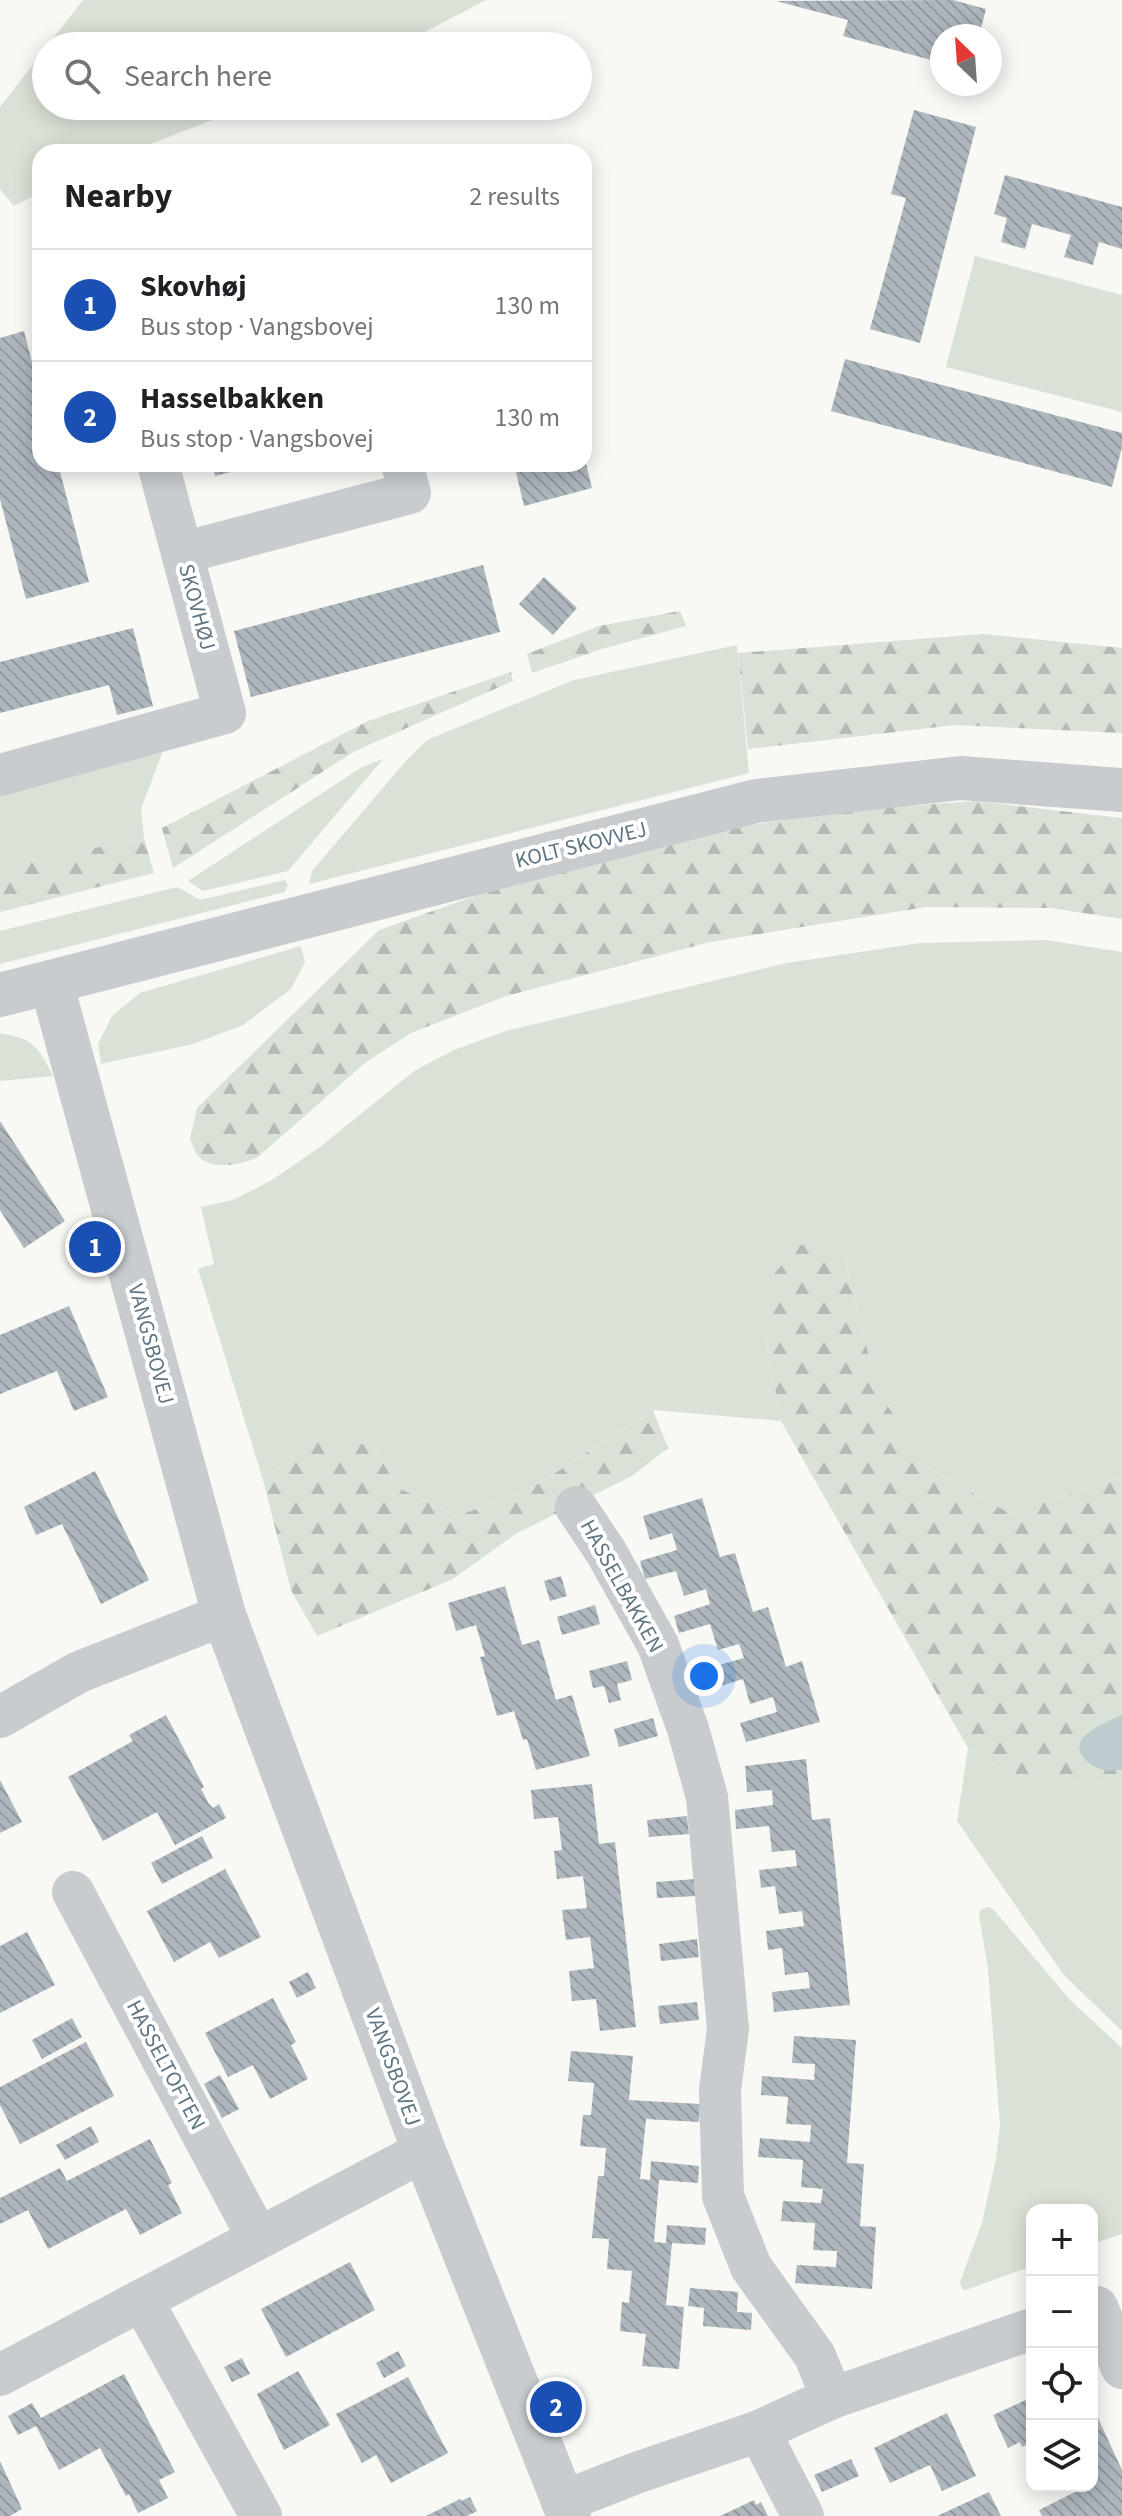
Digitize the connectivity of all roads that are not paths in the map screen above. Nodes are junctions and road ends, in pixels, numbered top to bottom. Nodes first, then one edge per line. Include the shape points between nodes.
1 (160, 472) edge
2 (404, 472) edge
3 (182, 553) junction
4 (0, 775) edge
5 (1122, 790) edge
6 (51, 982) junction
7 (0, 995) edge
8 (576, 1507) dead end
9 (224, 1615) junction
10 (0, 1717) edge
11 (73, 1892) dead end
12 (424, 2151) junction
13 (258, 2238) junction
14 (142, 2300) junction
15 (1104, 2305) edge
16 (1026, 2331) edge
17 (1122, 2368) edge
18 (0, 2375) edge
19 (832, 2398) junction
20 (759, 2431) junction
21 (566, 2509) edge
22 (261, 2516) edge
23 (803, 2516) edge

1 - 3 street, SKOVHØJ
2 - 3 street, SKOVHØJ via 410,493
3 - 4 street, SKOVHØJ via 225,713
5 - 6 street, KOLT SKOVVEJ via 961,778 756,801
6 - 7 street, KOLT SKOVVEJ
6 - 9 street, VANGSBOVEJ
8 - 19 street, HASSELBAKKEN via 658,1645 707,1797 728,2029 720,2090 723,2196 751,2267 815,2356
9 - 10 street via 79,1672
9 - 12 street, VANGSBOVEJ
11 - 13 street, HASSELTOFTEN
12 - 13 street
12 - 21 street, VANGSBOVEJ
13 - 14 street
14 - 18 street
14 - 22 street
15 - 17 street
16 - 19 street
19 - 20 street
20 - 21 street via 636,2473
20 - 23 street

